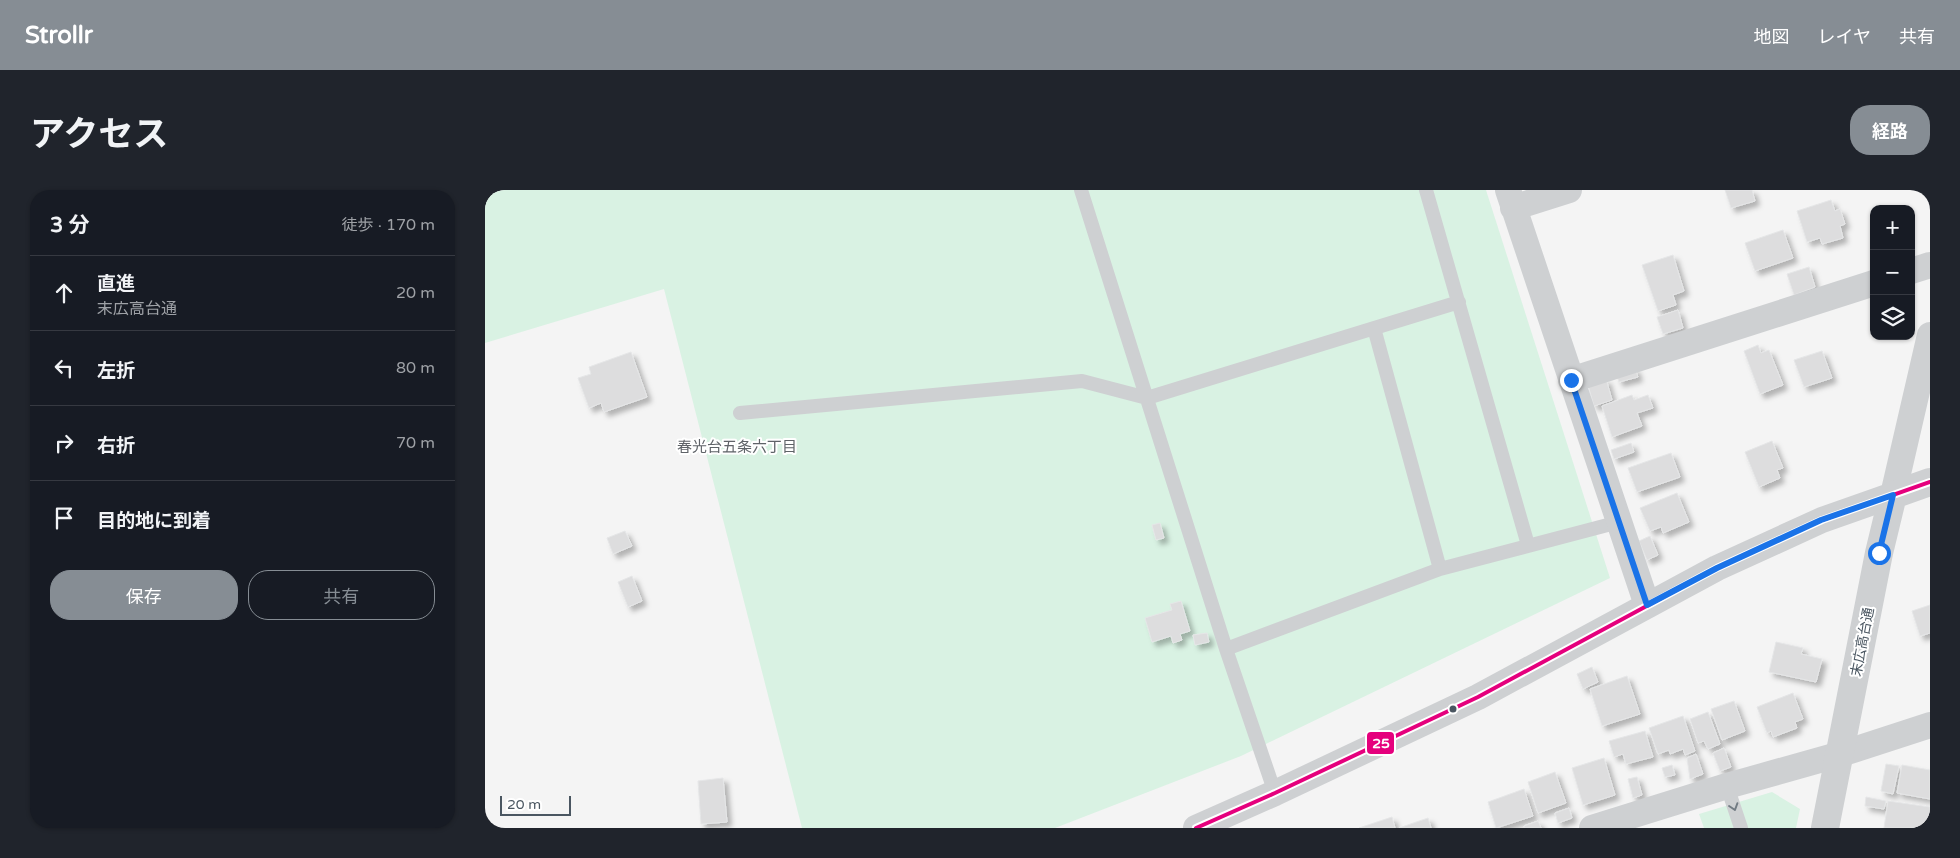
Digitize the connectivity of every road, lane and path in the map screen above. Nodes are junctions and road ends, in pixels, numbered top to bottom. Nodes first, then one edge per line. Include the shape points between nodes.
1 (1081, 190) edge
2 (1427, 190) edge
3 (1569, 190) edge
4 (1511, 199) edge
5 (1930, 265) edge
6 (1915, 270) edge
7 (1870, 284) edge
8 (1459, 302) junction
9 (1374, 328) junction
10 (1930, 335) edge
11 (1571, 380) junction
12 (1147, 398) junction
13 (740, 413) dead end
14 (1930, 482) edge
15 (1893, 495) junction
16 (1619, 522) junction
17 (1529, 546) junction
18 (1441, 569) junction
19 (1647, 605) junction
20 (1226, 649) junction
21 (1930, 725) edge
22 (1841, 754) junction
23 (1727, 786) junction
24 (1275, 793) junction
25 (1196, 828) edge
26 (1592, 828) edge
27 (1741, 828) edge
28 (1825, 828) edge

1 - 12 lane
2 - 8 lane
3 - 4 street
4 - 11 street
5 - 6 street
7 - 11 street
8 - 9 lane
8 - 17 lane
9 - 12 lane
9 - 18 lane
10 - 15 street
11 - 16 street
12 - 13 lane via 1082,381
12 - 20 lane
14 - 15 street
15 - 19 street via 1821,520 1717,568
15 - 22 street, 末広高台通
16 - 17 lane
16 - 19 street
17 - 18 lane
18 - 20 lane
19 - 24 street via 1478,697
20 - 24 lane
21 - 22 street
22 - 23 street
22 - 28 street, 末広高台通
23 - 26 street
23 -> 27 lane
24 - 25 street

